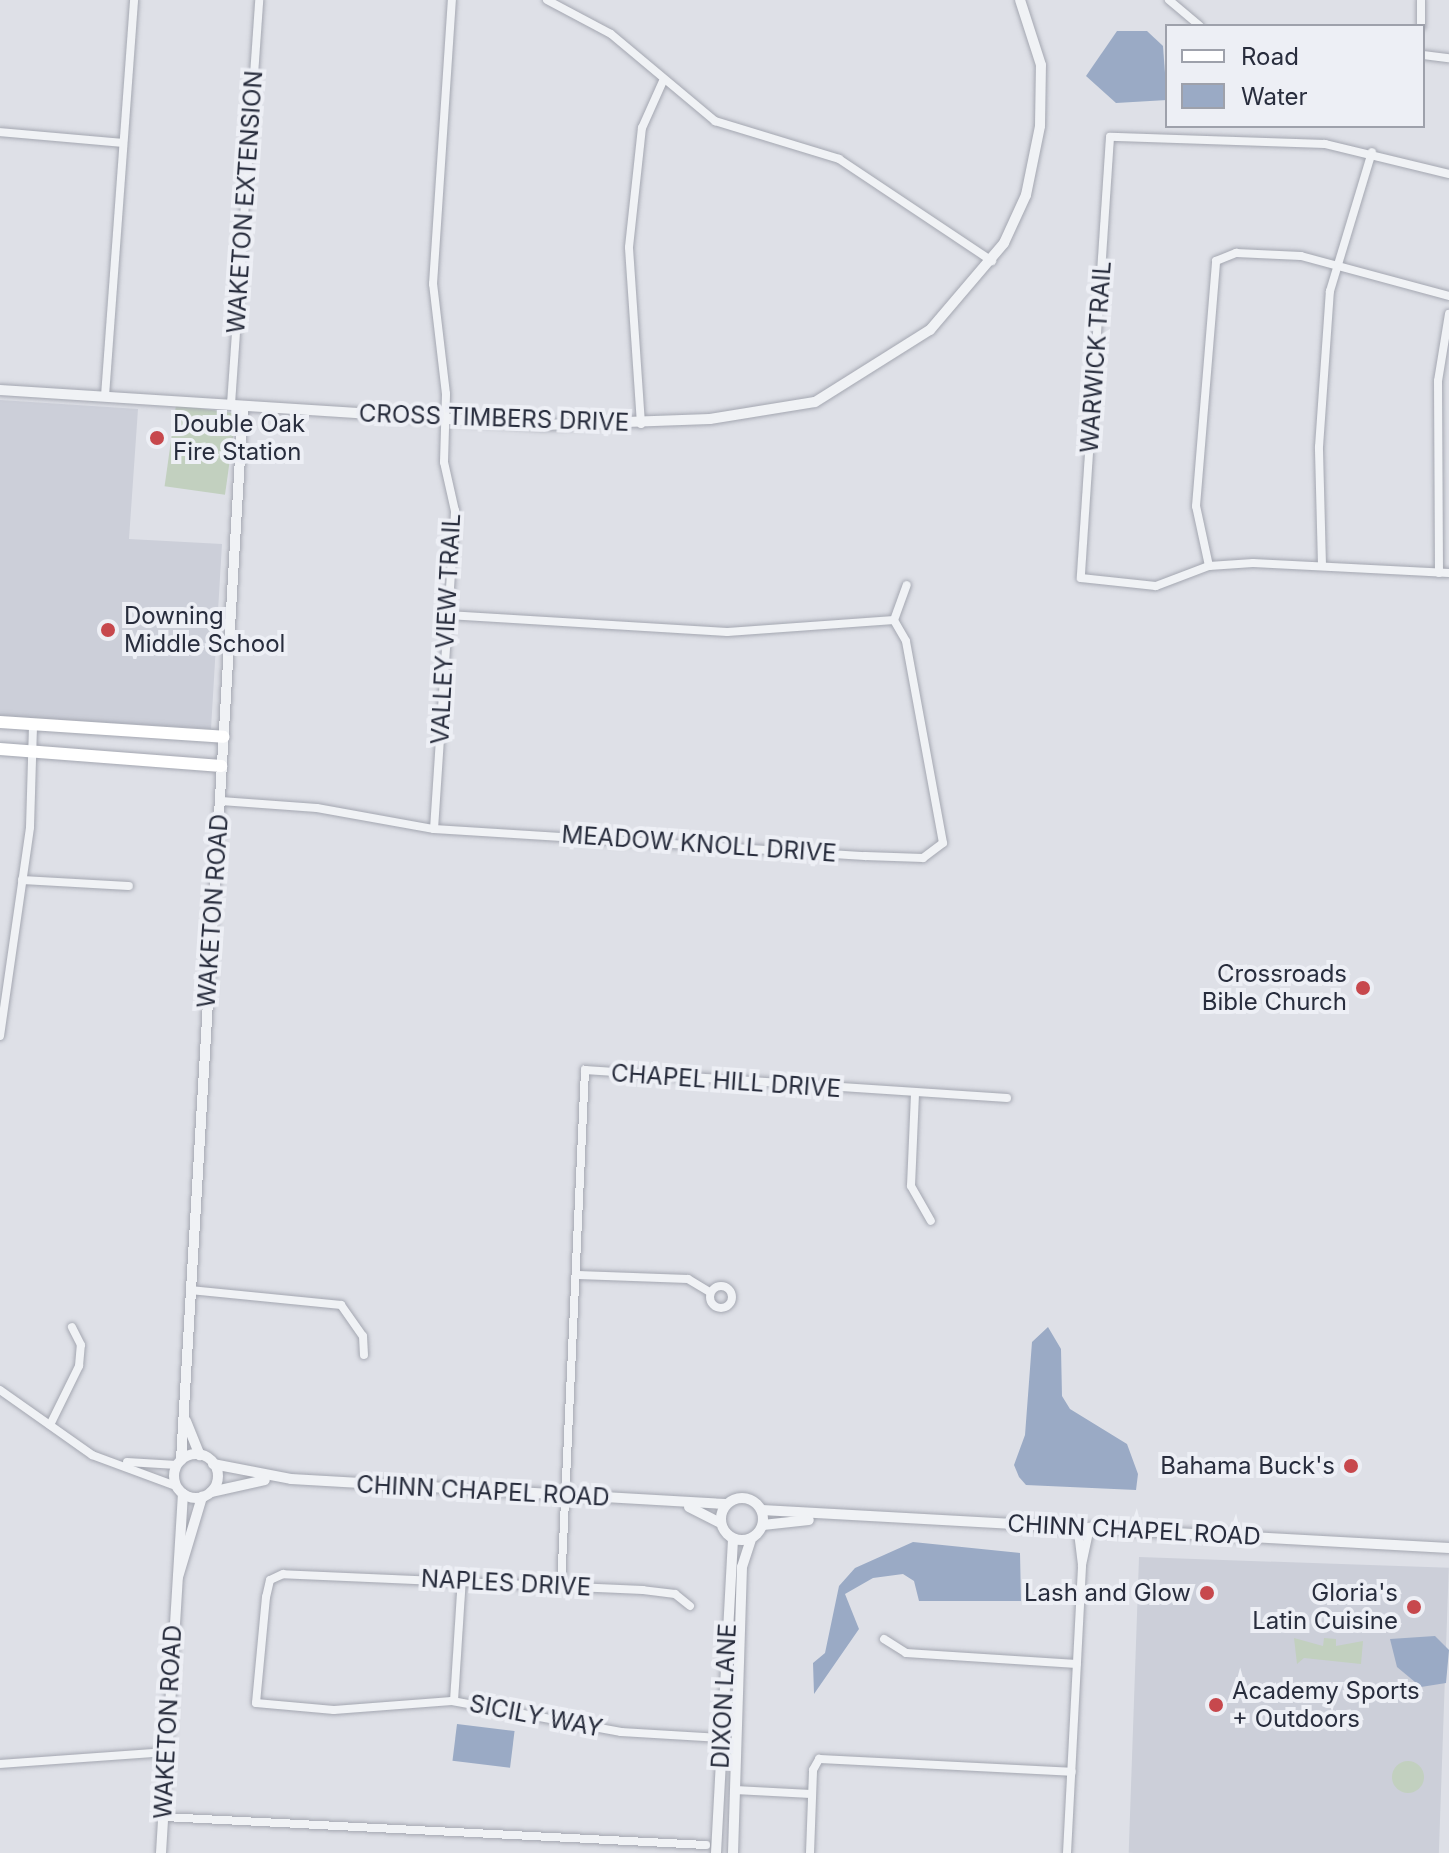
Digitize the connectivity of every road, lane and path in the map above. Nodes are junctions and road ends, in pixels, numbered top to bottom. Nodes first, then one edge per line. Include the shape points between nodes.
1 (134, 0) edge
2 (259, 0) edge
3 (452, 0) edge
4 (547, 0) edge
5 (1020, 0) edge
6 (1169, 0) edge
7 (1421, 0) edge
8 (1198, 24) edge
9 (1421, 24) edge
10 (1425, 55) edge
11 (1449, 58) edge
12 (663, 81) junction
13 (0, 132) edge
14 (123, 143) junction
15 (1372, 152) junction
16 (1449, 174) edge
17 (992, 261) junction
18 (1338, 263) junction
19 (1449, 296) edge
20 (1449, 314) edge
21 (0, 390) edge
22 (105, 396) junction
23 (231, 404) junction
24 (243, 406) junction
25 (445, 419) junction
26 (641, 424) junction
27 (1322, 565) junction
28 (1209, 566) junction
29 (1439, 573) junction
30 (1449, 573) edge
31 (907, 585) dead end
32 (448, 615) junction
33 (894, 620) junction
34 (0, 722) edge
35 (33, 725) junction
36 (223, 737) junction
37 (0, 749) edge
38 (31, 752) junction
39 (221, 766) junction
40 (221, 801) junction
41 (434, 829) junction
42 (22, 880) junction
43 (129, 886) dead end
44 (0, 1036) edge
45 (915, 1094) junction
46 (1007, 1098) dead end
47 (931, 1221) dead end
48 (578, 1275) junction
49 (190, 1290) junction
50 (710, 1292) dead end
51 (72, 1327) dead end
52 (364, 1355) dead end
53 (0, 1390) edge
54 (183, 1415) junction
55 (50, 1425) junction
56 (200, 1455) junction
57 (114, 1463) junction
58 (179, 1463) junction
59 (213, 1464) junction
60 (291, 1479) junction
61 (179, 1490) junction
62 (207, 1494) junction
63 (564, 1496) junction
64 (675, 1503) junction
65 (725, 1504) junction
66 (762, 1510) junction
67 (818, 1518) junction
68 (721, 1523) junction
69 (763, 1525) junction
70 (1077, 1526) junction
71 (1090, 1527) junction
72 (733, 1539) junction
73 (751, 1540) junction
74 (1449, 1548) edge
75 (1082, 1565) junction
76 (462, 1578) junction
77 (561, 1587) junction
78 (175, 1591) junction
79 (690, 1606) dead end
80 (884, 1639) dead end
81 (1077, 1664) junction
82 (454, 1701) junction
83 (256, 1703) joint
84 (721, 1738) junction
85 (167, 1752) junction
86 (0, 1764) edge
87 (1072, 1772) junction
88 (735, 1790) junction
89 (811, 1794) junction
90 (164, 1817) junction
91 (706, 1845) dead end
92 (161, 1853) edge
93 (716, 1853) edge
94 (733, 1853) edge
95 (810, 1853) edge
96 (1067, 1853) edge

1 - 14 street
2 - 23 street, WAKETON EXTENSION
3 - 25 street, VALLEY VIEW TRAIL via 433,284
4 - 12 street via 611,34
5 - 17 street, CROSS TIMBERS DRIVE via 1041,65 1040,126 1026,195
6 - 8 street
7 - 9 street
10 - 11 street
12 - 17 street via 715,121 839,159
12 - 26 street via 642,128 629,247
13 - 14 street
14 - 22 street
15 - 16 street
15 - 18 street
15 - 28 street, WARWICK TRAIL via 1240,138 1110,137 1081,578 1156,586
17 - 26 street, CROSS TIMBERS DRIVE via 930,330 815,402
18 - 19 street
18 - 27 street via 1319,447
18 - 28 street via 1223,255 1213,275 1196,506
20 - 29 street via 1438,381
21 - 22 street, CROSS TIMBERS DRIVE
22 - 23 street, CROSS TIMBERS DRIVE
23 - 24 street, CROSS TIMBERS DRIVE
24 - 25 street, CROSS TIMBERS DRIVE
24 - 36 street, WAKETON ROAD
25 - 26 street, CROSS TIMBERS DRIVE
25 - 32 street, VALLEY VIEW TRAIL via 455,511
27 - 28 street
27 - 29 street
29 - 30 street
31 - 33 street
32 - 33 street via 727,632
32 - 41 street, VALLEY VIEW TRAIL
33 - 41 street, MEADOW KNOLL DRIVE via 906,641 945,823 943,843 932,854
34 - 35 main road
35 - 36 main road
35 - 38 street
36 - 39 street, WAKETON ROAD
37 - 38 main road
38 - 39 main road
38 - 42 street
39 - 40 street, WAKETON ROAD
40 - 41 street, MEADOW KNOLL DRIVE via 317,808
40 - 49 street, WAKETON ROAD
42 - 43 street
42 - 44 street
45 - 46 street, CHAPEL HILL DRIVE
45 - 47 street via 911,1186
45 - 48 street, CHAPEL HILL DRIVE via 585,1070
48 - 50 street via 688,1279
48 - 63 street, CHAPEL HILL DRIVE
49 - 52 street via 341,1305 363,1336
49 - 54 street, WAKETON ROAD
51 - 55 street via 81,1345 79,1366
53 - 55 street
54 - 56 street, WAKETON ROAD
54 - 58 street, WAKETON ROAD
55 - 57 street
56 - 58 street
56 - 59 street
57 - 58 street
57 - 61 street
58 - 61 street, WAKETON ROAD
59 - 60 street, CHINN CHAPEL ROAD
59 - 62 street, WAKETON ROAD
60 - 62 street, CHINN CHAPEL ROAD
60 - 63 street, CHINN CHAPEL ROAD
61 - 62 street, CHINN CHAPEL ROAD
61 - 78 street, WAKETON ROAD
62 - 78 street, WAKETON ROAD
63 - 64 street, CHINN CHAPEL ROAD
63 - 77 street, CHAPEL HILL DRIVE
64 - 65 street, CHINN CHAPEL ROAD
64 - 68 street, CHINN CHAPEL ROAD
65 - 66 street via 748,1499
65 - 68 street
66 - 67 street, CHINN CHAPEL ROAD
66 - 69 street
67 - 69 street, CHINN CHAPEL ROAD
67 - 70 street, CHINN CHAPEL ROAD
68 - 72 street
69 - 73 street
70 - 71 street, CHINN CHAPEL ROAD
70 - 75 street
71 - 74 street, CHINN CHAPEL ROAD
71 - 75 street
72 - 73 street
72 - 84 street, DIXON LANE
73 - 88 street, DIXON LANE via 742,1567
75 - 81 street
76 - 77 street, NAPLES DRIVE
76 - 82 street
76 - 83 street, NAPLES DRIVE via 283,1574 270,1580
77 - 79 street, NAPLES DRIVE via 675,1594
78 - 85 street, WAKETON ROAD
80 - 81 street via 906,1653
81 - 87 street
82 - 83 street, SICILY WAY via 334,1710
82 - 84 street, SICILY WAY via 621,1732
84 - 93 street, DIXON LANE
85 - 86 street
85 - 90 street, WAKETON ROAD
87 - 89 street via 819,1759
87 - 96 street
88 - 89 street
88 - 94 street, DIXON LANE
89 - 95 street
90 - 91 street
90 - 92 street, WAKETON ROAD

